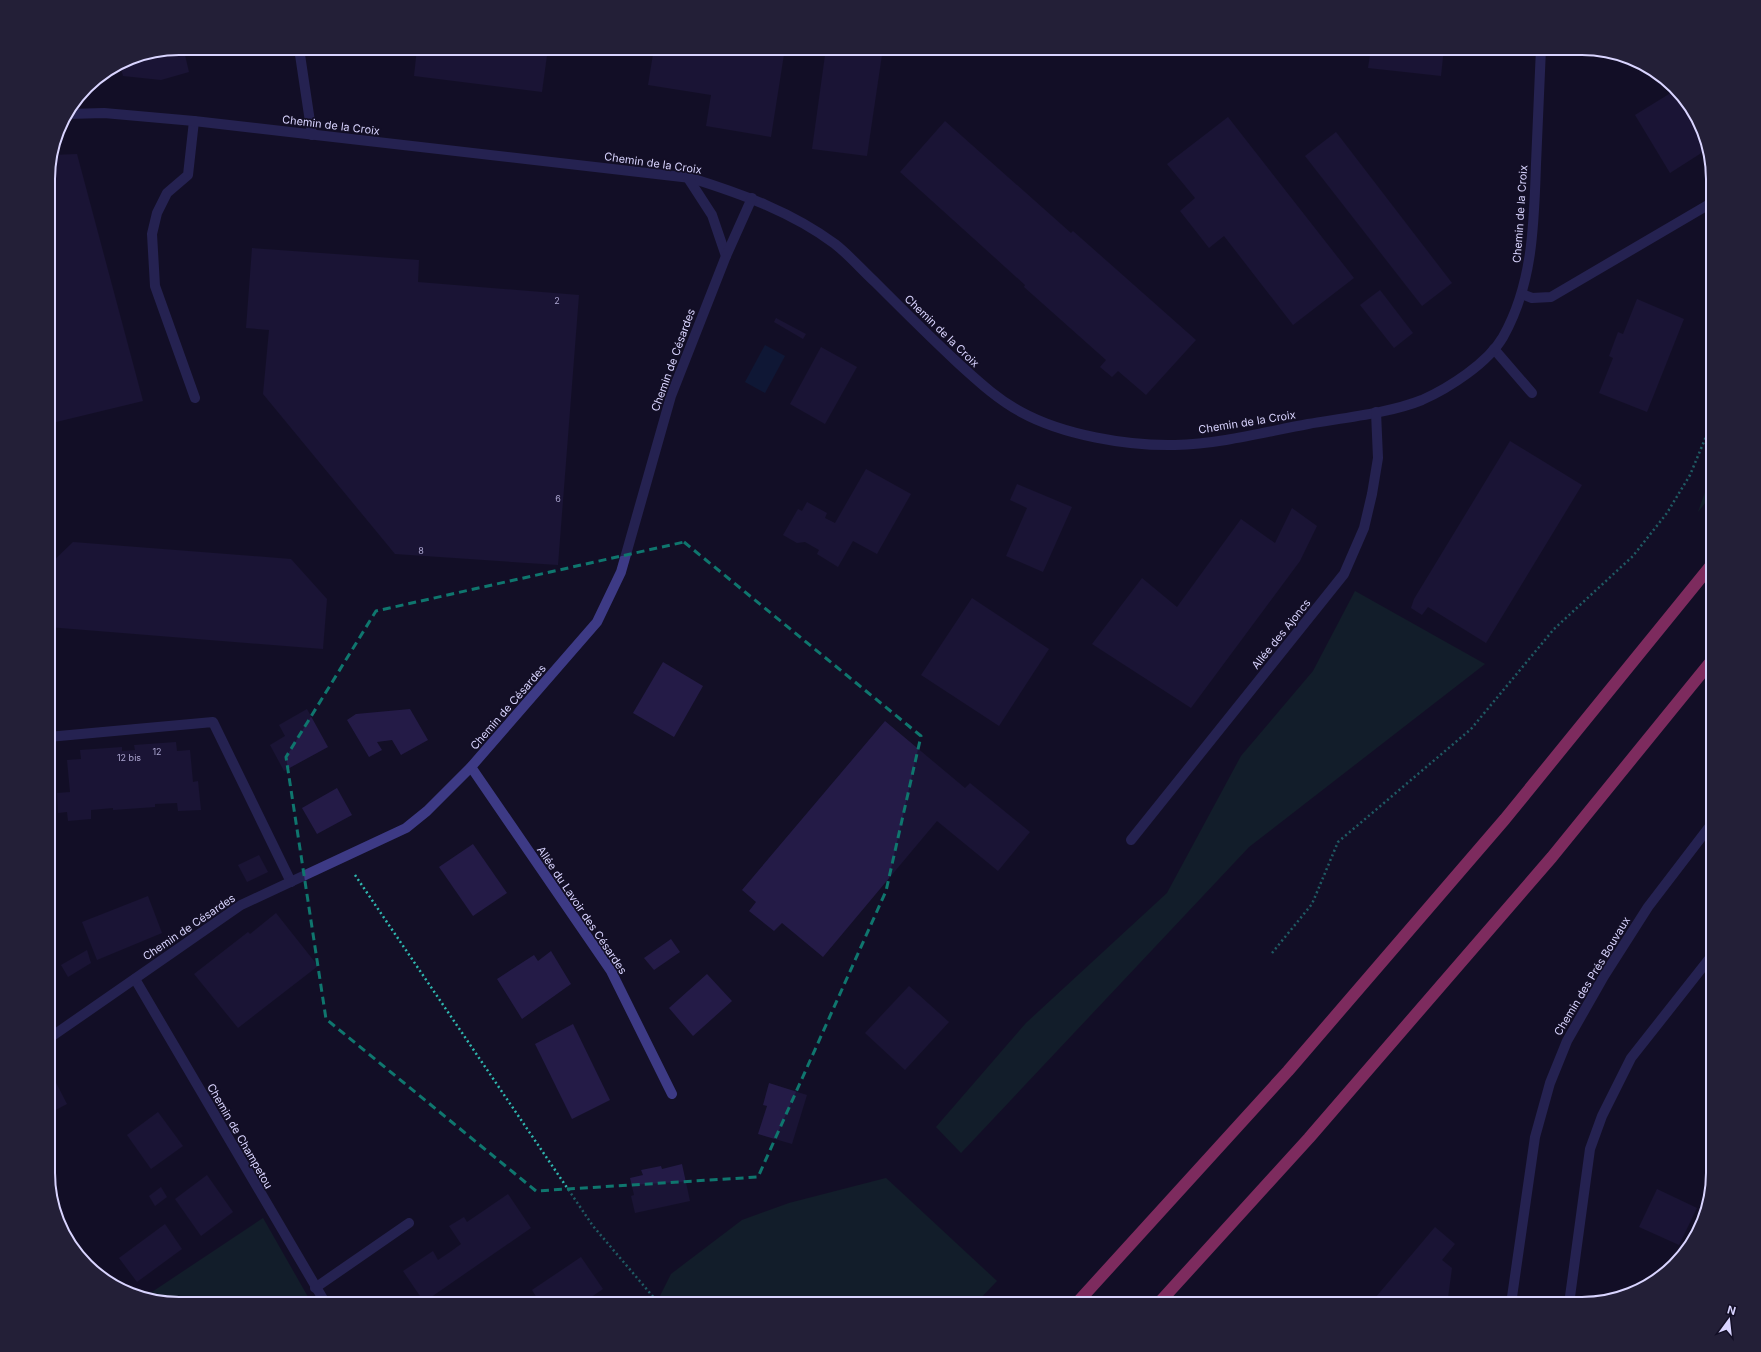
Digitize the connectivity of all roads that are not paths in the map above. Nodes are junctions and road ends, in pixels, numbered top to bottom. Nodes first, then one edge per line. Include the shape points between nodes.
1 (300, 55) edge
2 (1541, 55) edge
3 (74, 114) edge
4 (194, 121) junction
5 (312, 135) junction
6 (688, 178) junction
7 (752, 198) junction
8 (1706, 206) edge
9 (726, 256) junction
10 (1522, 294) junction
11 (1494, 349) junction
12 (1532, 393) dead end
13 (196, 398) dead end
14 (1376, 412) junction
15 (1706, 572) edge
16 (1706, 668) edge
17 (55, 736) edge
18 (472, 767) junction
19 (1706, 831) edge
20 (1131, 840) dead end
21 (291, 882) junction
22 (1706, 963) edge
23 (135, 979) junction
24 (55, 1035) edge
25 (672, 1094) dead end
26 (409, 1223) dead end
27 (315, 1288) junction
28 (321, 1297) edge
29 (1082, 1297) edge
30 (1164, 1297) edge
31 (1513, 1297) edge
32 (1570, 1297) edge

1 - 5 street
2 - 10 street, Chemin de la Croix via 1532,236
3 - 4 street, Chemin de la Croix via 104,113
4 - 5 street, Chemin de la Croix
4 - 13 street via 188,175 167,193 157,213 152,234 155,286
5 - 6 street, Chemin de la Croix
6 - 7 street, Chemin de la Croix
6 - 9 street via 712,214
7 - 9 street, Chemin de Césardes
7 - 14 street, Chemin de la Croix via 807,226 837,246 990,393 1022,413 1061,429 1097,438 1175,445 1226,439
8 - 10 street via 1551,296 1532,298
9 - 18 street, Chemin de Césardes via 671,396 621,572 597,622
10 - 11 street, Chemin de la Croix via 1502,340
11 - 12 street
11 - 14 street, Chemin de la Croix via 1447,388 1419,401
14 - 20 street, Allée des Ajoncs via 1378,458 1372,494 1364,528 1344,574
15 - 29 highway via 1505,819 1288,1071
16 - 30 highway via 1552,857 1309,1138
17 - 21 street via 213,722
18 - 21 street, Chemin de Césardes via 406,828
18 - 25 street, Allée du Lavoir des Césardes via 611,971
19 - 31 street, Chemin des Prés Bouvaux via 1648,907 1567,1041 1550,1083 1535,1138
21 - 23 street, Chemin de Césardes via 241,905
22 - 32 street via 1631,1058 1602,1116 1590,1149
23 - 24 street, Chemin de Césardes
23 - 27 street, Chemin de Champetou
26 - 27 street
27 - 28 street, Chemin de Champetou

